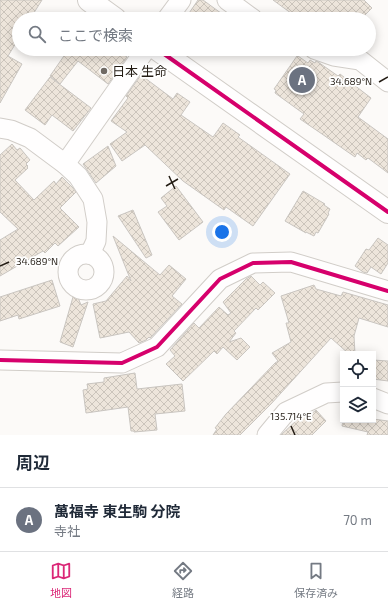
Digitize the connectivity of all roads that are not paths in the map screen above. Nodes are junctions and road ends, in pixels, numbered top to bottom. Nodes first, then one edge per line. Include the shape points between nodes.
1 (89, 0) edge
2 (181, 0) edge
3 (227, 0) edge
4 (105, 12) edge
5 (172, 12) edge
6 (243, 12) edge
7 (141, 56) edge
8 (167, 56) edge
9 (334, 56) edge
10 (388, 82) edge
11 (0, 128) edge
12 (65, 164) junction
13 (388, 212) edge
14 (90, 254) dead end
15 (388, 291) edge
16 (0, 360) edge
17 (340, 392) edge
18 (376, 399) edge
19 (388, 404) edge
20 (267, 435) edge

1 - 4 street
2 - 5 street
3 - 6 street
7 - 12 street
8 - 13 street
9 - 10 street via 360,60
11 - 12 street via 30,138
12 - 14 street via 78,176 93,199 97,222 96,242
15 - 16 street via 291,262 253,263 220,279 157,347 122,363
17 - 20 street via 326,393 286,412
18 - 19 street

